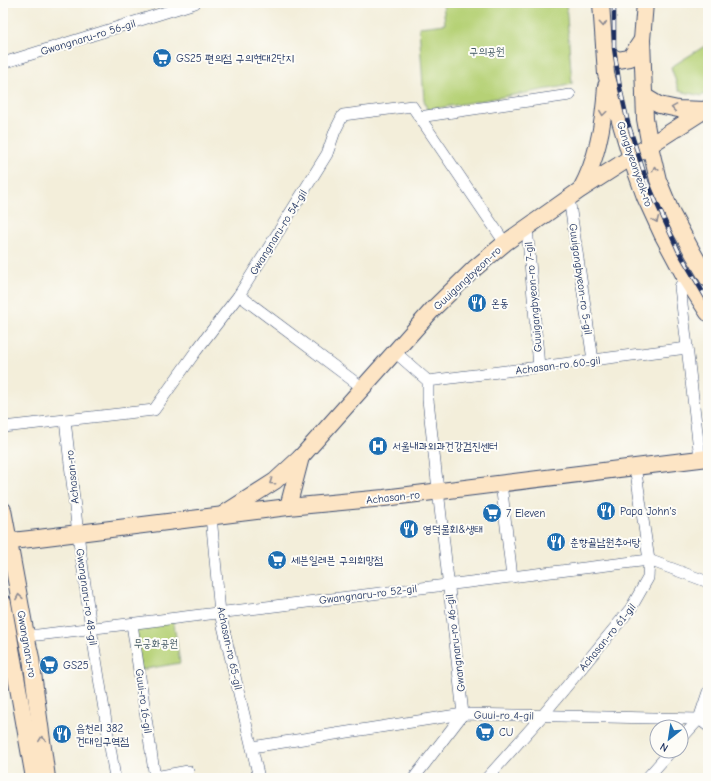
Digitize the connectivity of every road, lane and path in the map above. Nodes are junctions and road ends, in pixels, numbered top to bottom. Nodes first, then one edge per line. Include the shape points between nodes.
1 (195, 3) edge
2 (601, 3) edge
3 (645, 3) edge
4 (642, 40) junction
5 (604, 45) junction
6 (3, 63) edge
7 (606, 74) junction
8 (570, 95) dead end
9 (645, 101) junction
10 (616, 108) junction
11 (707, 109) edge
12 (419, 117) junction
13 (650, 146) junction
14 (630, 158) junction
15 (574, 194) junction
16 (527, 227) junction
17 (505, 243) junction
18 (686, 277) junction
19 (708, 279) edge
20 (239, 296) junction
21 (708, 313) edge
22 (687, 348) junction
23 (395, 352) junction
24 (593, 360) junction
25 (539, 367) junction
26 (428, 381) junction
27 (363, 388) junction
28 (65, 420) junction
29 (3, 427) edge
30 (301, 457) junction
31 (704, 458) edge
32 (635, 466) junction
33 (501, 483) junction
34 (438, 491) junction
35 (288, 507) junction
36 (3, 510) edge
37 (217, 516) junction
38 (78, 534) junction
39 (6, 542) edge
40 (649, 560) junction
41 (512, 577) junction
42 (708, 582) edge
43 (449, 584) junction
44 (3, 603) edge
45 (220, 613) junction
46 (132, 624) junction
47 (91, 628) junction
48 (26, 635) junction
49 (3, 665) edge
50 (18, 688) junction
51 (708, 692) edge
52 (463, 714) junction
53 (543, 715) junction
54 (704, 722) edge
55 (689, 733) edge
56 (252, 747) junction
57 (664, 759) edge
58 (188, 771) dead end
59 (34, 778) edge
60 (47, 778) edge
61 (115, 778) edge
62 (155, 778) edge
63 (259, 778) edge
64 (414, 778) edge
65 (487, 778) edge
66 (647, 778) edge

1 - 6 street, Gwangnaru-ro 56-gil
2 -> 5 main road, Gangbyeonyeok-ro
3 - 4 main road, Gangbyeonyeok-ro
4 - 5 main road via 630,58 618,60 610,56
4 - 9 main road, Gangbyeonyeok-ro
5 - 7 main road, Gangbyeonyeok-ro
7 - 10 main road, Gangbyeonyeok-ro
7 -> 15 main road via 599,140 587,178
8 - 12 street
9 - 10 main road via 638,116 624,117
11 -> 9 main road via 678,109
9 - 13 main road, Gangbyeonyeok-ro
10 - 14 main road, Gangbyeonyeok-ro
11 - 13 main road, Guuigangbyeon-ro
12 - 17 street, Gwangnaru-ro 54-gil
12 - 20 street, Gwangnaru-ro 54-gil via 412,106 343,115 327,154
13 - 14 main road, Guuigangbyeon-ro
19 -> 13 main road, Gangbyeonyeok-ro via 672,214 658,180
14 - 15 main road, Guuigangbyeon-ro
14 -> 18 main road, Gangbyeonyeok-ro via 662,234
15 - 16 main road, Guuigangbyeon-ro
15 - 24 street, Guuigangbyeon-ro 5-gil
16 - 17 main road, Guuigangbyeon-ro
16 - 25 street, Guuigangbyeon-ro 7-gil
17 - 23 main road, Guuigangbyeon-ro via 454,288
18 - 21 main road, Gangbyeonyeok-ro
18 - 22 street via 680,287
20 - 27 street
20 - 28 street, Gwangnaru-ro 54-gil via 154,410
22 - 24 street, Achasan-ro 60-gil
22 - 31 street
23 - 26 street
23 - 27 main road, Guuigangbyeon-ro
24 - 25 street, Achasan-ro 60-gil
25 - 26 street, Achasan-ro 60-gil
26 - 34 street, Gwangnaru-ro 46-gil
27 - 30 main road, Guuigangbyeon-ro
28 - 29 street, Gwangnaru-ro 54-gil
28 - 38 street, Achasan-ro
30 - 35 main road, Guuigangbyeon-ro
30 -> 37 main road via 275,481
31 - 32 main road, Achasan-ro
32 - 33 main road, Achasan-ro
32 - 40 street, Achasan-ro 61-gil
33 - 34 main road, Achasan-ro
33 - 41 street
34 - 35 main road, Achasan-ro
34 - 43 street, Gwangnaru-ro 46-gil
35 - 37 main road, Achasan-ro
36 - 39 main road, Gwangnaru-ro
37 - 38 main road, Achasan-ro
37 - 45 street, Achasan-ro 65-gil
38 - 39 main road, Achasan-ro
38 - 47 street, Gwangnaru-ro 48-gil
48 -> 39 main road, Gwangnaru-ro
40 - 41 street, Gwangnaru-ro 52-gil
40 - 42 street, Gwangnaru-ro 52-gil
40 - 53 street, Achasan-ro 61-gil via 648,578 632,608
41 - 43 street, Gwangnaru-ro 52-gil
43 - 45 street, Gwangnaru-ro 52-gil
43 - 52 street, Gwangnaru-ro 46-gil
44 - 50 main road, Gwangnaru-ro
45 - 46 street, Gwangnaru-ro 52-gil
45 - 56 street, Achasan-ro 65-gil
46 - 47 street, Gwangnaru-ro 52-gil
46 - 62 street, Guui-ro 16-gil
47 - 48 street, Gwangnaru-ro 52-gil
47 - 61 street, Gwangnaru-ro 48-gil
60 -> 48 main road, Gwangnaru-ro
49 - 50 main road
50 - 59 main road, Gwangnaru-ro
51 - 54 street
52 - 53 street, Guui-ro 4-gil
52 - 56 street, Guui-ro 4-gil
52 - 64 street
53 - 54 street, Guui-ro 4-gil
53 - 65 street, Achasan-ro 61-gil
54 - 55 street
56 - 63 street, Achasan-ro 65-gil
57 - 66 street
58 - 62 street

